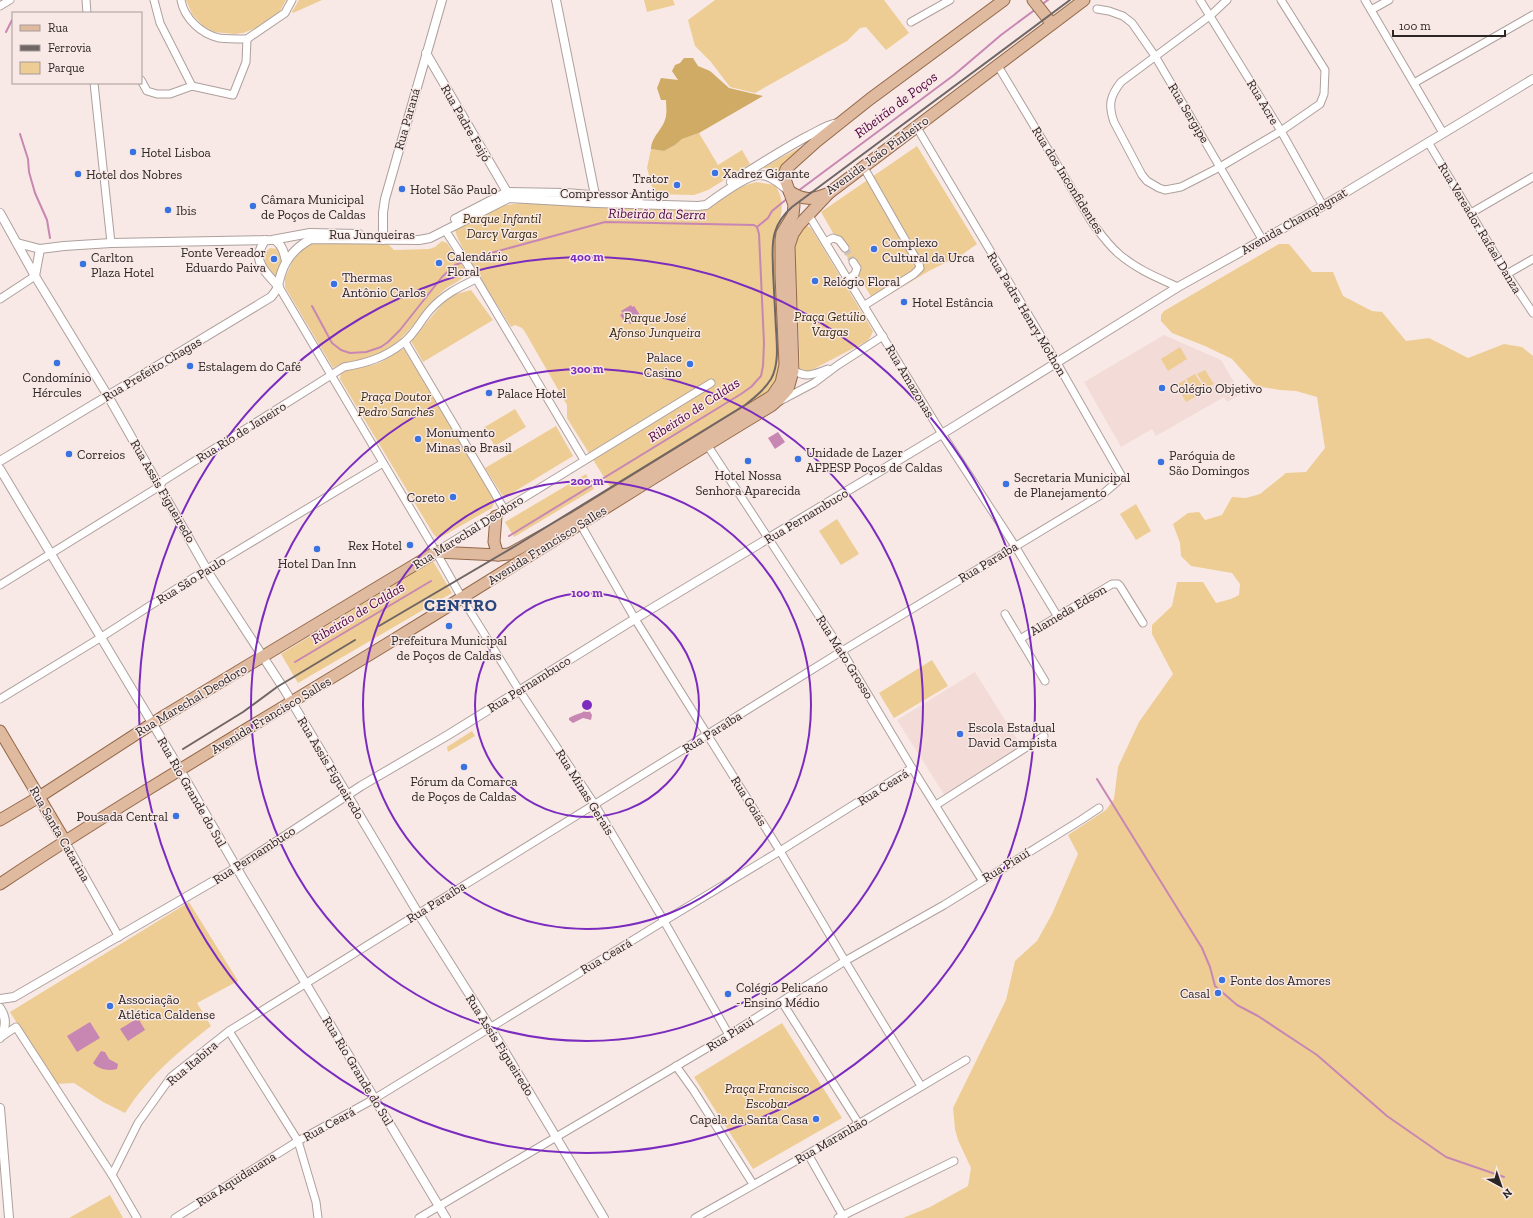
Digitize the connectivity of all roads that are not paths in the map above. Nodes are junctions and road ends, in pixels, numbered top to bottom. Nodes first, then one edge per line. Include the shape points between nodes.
1 (10, 0) edge
2 (86, 0) edge
3 (154, 0) edge
4 (181, 0) edge
5 (292, 0) edge
6 (442, 0) edge
7 (556, 0) edge
8 (950, 0) edge
9 (1004, 0) edge
10 (1033, 0) edge
11 (1084, 0) edge
12 (1200, 0) edge
13 (1227, 0) edge
14 (1281, 0) edge
15 (1365, 0) edge
16 (1389, 0) edge
17 (0, 6) edge
18 (1097, 9) dead end
19 (1371, 10) junction
20 (87, 12) edge
21 (1211, 15) junction
22 (1533, 15) edge
23 (1050, 21) junction
24 (911, 22) dead end
25 (247, 38) junction
26 (426, 53) junction
27 (1155, 56) junction
28 (998, 66) junction
29 (1533, 79) edge
30 (142, 82) edge
31 (1414, 83) junction
32 (94, 84) edge
33 (192, 86) junction
34 (840, 123) junction
35 (916, 126) junction
36 (1281, 132) junction
37 (1443, 133) junction
38 (1428, 142) junction
39 (863, 166) junction
40 (1220, 167) junction
41 (1533, 177) edge
42 (789, 191) junction
43 (507, 192) junction
44 (829, 192) junction
45 (596, 200) junction
46 (1322, 206) junction
47 (0, 213) edge
48 (1471, 213) junction
49 (808, 214) junction
50 (445, 230) junction
51 (383, 237) junction
52 (1262, 239) junction
53 (265, 240) junction
54 (275, 240) junction
55 (825, 242) junction
56 (17, 243) junction
57 (111, 243) junction
58 (845, 248) tunnel mouth
59 (40, 249) junction
60 (1533, 259) edge
61 (286, 261) junction
62 (853, 262) tunnel mouth
63 (1507, 274) junction
64 (35, 276) junction
65 (476, 279) junction
66 (849, 279) junction
67 (279, 287) junction
68 (1178, 287) junction
69 (0, 299) edge
70 (865, 305) junction
71 (1533, 313) edge
72 (883, 336) junction
73 (405, 342) junction
74 (1057, 363) junction
75 (838, 365) junction
76 (789, 368) junction
77 (331, 376) junction
78 (711, 382) dead end
79 (108, 396) junction
80 (771, 406) junction
81 (942, 434) junction
82 (705, 441) junction
83 (584, 460) junction
84 (0, 461) edge
85 (383, 463) junction
86 (0, 469) edge
87 (1118, 481) joint
88 (160, 486) junction
89 (500, 512) junction
90 (578, 520) junction
91 (768, 539) junction
92 (1015, 546) junction
93 (436, 552) junction
94 (52, 554) junction
95 (498, 555) junction
96 (207, 569) junction
97 (0, 585) edge
98 (462, 598) junction
99 (1005, 614) dead end
100 (1058, 617) junction
101 (635, 619) junction
102 (1143, 623) dead end
103 (100, 638) junction
104 (1020, 639) junction
105 (842, 651) junction
106 (263, 656) junction
107 (1045, 681) dead end
108 (519, 690) junction
109 (0, 698) edge
110 (291, 702) junction
111 (152, 724) junction
112 (0, 731) edge
113 (707, 735) junction
114 (1044, 736) dead end
115 (912, 768) junction
116 (180, 770) junction
117 (348, 795) junction
118 (39, 797) junction
119 (595, 805) junction
120 (936, 805) junction
121 (1099, 808) dead end
122 (0, 820) edge
123 (65, 841) junction
124 (780, 851) junction
125 (236, 868) junction
126 (982, 880) junction
127 (0, 884) edge
128 (418, 913) junction
129 (664, 921) junction
130 (119, 937) junction
131 (845, 961) junction
132 (306, 983) junction
133 (0, 999) edge
134 (782, 1002) junction
135 (0, 1008) edge
136 (490, 1027) junction
137 (229, 1031) junction
138 (729, 1035) junction
139 (0, 1037) edge
140 (966, 1060) dead end
141 (676, 1066) junction
142 (921, 1086) junction
143 (374, 1099) junction
144 (0, 1108) edge
145 (859, 1124) junction
146 (1, 1134) edge
147 (556, 1137) junction
148 (298, 1141) junction
149 (808, 1154) junction
150 (954, 1161) dead end
151 (112, 1175) junction
152 (753, 1184) junction
153 (439, 1206) junction
154 (841, 1217) edge
155 (9, 1218) edge
156 (137, 1218) edge
157 (175, 1218) edge
158 (318, 1218) edge
159 (419, 1218) edge
160 (446, 1218) edge
161 (604, 1218) edge
162 (695, 1218) edge

1 - 17 street
2 - 20 street
3 - 33 street via 160,23
4 - 25 street via 182,8 189,19 200,29 218,38
5 - 25 street via 284,13
6 - 26 street, Rua Paraná
7 - 45 street
8 - 24 street
9 - 34 main road
10 - 23 main road
11 - 23 main road, Avenida João Pinheiro
12 - 21 street, Rua Acre
13 - 21 street
14 - 36 street via 1325,70 1326,84 1320,104
15 - 19 street
16 - 19 street
18 - 27 street, Rua Sergipe via 1123,16 1132,24
19 - 31 street
21 - 27 street
21 - 36 street, Rua Acre
22 - 31 street
23 - 28 main road, Avenida João Pinheiro
25 - 33 street via 246,62 233,95
26 - 43 street, Rua Padre Feijó
26 - 51 street, Rua Paraná via 385,199
27 - 40 street, Rua Sergipe
27 - 40 street via 1121,82 1114,91 1111,101 1114,122 1142,175 1154,186 1165,190 1181,187
28 - 35 main road, Avenida João Pinheiro
28 - 68 street, Rua dos Inconfidentes via 1091,221 1106,241 1138,268
29 - 37 street, Avenida Champagnat
30 - 33 street via 147,91 158,94 170,94
31 - 37 street
32 - 57 street
34 - 42 main road via 788,166 784,172
34 - 45 street, Rua Junqueiras via 828,126 781,151 704,200
35 - 39 main road, Avenida João Pinheiro
35 - 74 street, Rua Padre Henry Mothon
36 - 40 street
36 - 46 street, Rua Acre
37 - 38 street, Avenida Champagnat
38 - 46 street, Avenida Champagnat
38 - 48 street, Rua Vereador Rafael Danza
39 - 44 main road, Avenida João Pinheiro
39 - 70 street via 920,268
40 - 52 street, Rua Sergipe
41 - 48 street
42 - 44 main road, Avenida João Pinheiro via 805,198
42 - 45 street, Rua Junqueiras via 770,178 758,175 706,205
42 - 76 main road, Avenida Francisco Salles via 794,205 793,214 782,233 780,269
43 - 45 street, Rua Junqueiras via 566,193
43 - 51 street, Rua Junqueiras via 428,233
44 - 49 main road, Avenida Francisco Salles
45 - 50 street, Rua Junqueiras via 509,198
46 - 52 street, Avenida Champagnat
47 - 56 street, Rua Assis Figueiredo
48 - 63 street, Rua Vereador Rafael Danza
49 - 55 street, Rua Amazonas
49 - 76 main road, Avenida Francisco Salles via 793,234 790,246
50 - 51 street, Rua Junqueiras via 430,238 419,240
50 - 65 street
51 - 54 street, Rua Junqueiras via 310,233
51 - 61 street, Rua Junqueiras via 310,239 300,245
52 - 68 street, Avenida Champagnat
53 - 54 street, Rua Junqueiras
53 - 57 street, Rua Junqueiras
53 - 67 street via 259,255 260,261
54 - 61 street via 280,244
55 - 58 street via 833,238
55 - 66 street, Rua Amazonas
56 - 59 street, Rua Junqueiras
56 - 64 street, Rua Assis Figueiredo
57 - 59 street, Rua Junqueiras
59 - 64 street
60 - 63 street
61 - 67 street
62 - 66 street via 857,268
63 - 71 street, Rua Vereador Rafael Danza
64 - 69 street
64 - 79 street, Rua Assis Figueiredo
65 - 73 street, Rua Rio de Janeiro via 442,298
65 - 83 street
66 - 70 street, Rua Amazonas
67 - 77 street
67 - 79 street, Rua Prefeito Chagas via 271,297
68 - 74 street, Avenida Champagnat
70 - 72 street, Rua Amazonas
72 - 75 street
72 - 81 street, Rua Amazonas
73 - 77 street, Rua Rio de Janeiro via 377,360 344,367
73 - 89 street
74 - 81 street, Rua Pernambuco
74 - 87 street, Rua Padre Henry Mothon via 1121,475
75 - 76 street via 811,376 803,376
75 - 80 street via 814,383
76 - 80 main road, Avenida Francisco Salles via 788,389
76 - 82 main road, Avenida Francisco Salles via 772,396
77 - 85 street
77 - 88 street, Rua Rio de Janeiro via 163,481
78 - 83 street, Rua Marechal Deodoro
79 - 84 street, Rua Prefeito Chagas
79 - 88 street, Rua Assis Figueiredo
80 - 82 main road, Avenida Francisco Salles
81 - 91 street, Rua Pernambuco
81 - 92 street, Rua Amazonas
82 - 90 main road, Avenida Francisco Salles
82 - 91 street, Rua Mato Grosso
83 - 89 street, Rua Marechal Deodoro
85 - 93 street
85 - 96 street, Rua São Paulo
86 - 94 street, Rua Rio Grande do Sul
87 - 92 street, Rua Paraíba via 1104,493
88 - 94 street, Rua Rio de Janeiro
88 - 96 street, Rua Assis Figueiredo
89 - 93 street, Rua Marechal Deodoro
89 - 95 main road via 494,542
90 - 95 main road, Avenida Francisco Salles via 509,554
90 - 98 main road, Avenida Francisco Salles
90 - 101 street, Rua Goiás
91 - 101 street, Rua Pernambuco
91 - 105 street, Rua Mato Grosso
92 - 100 street, Rua Amazonas
92 - 105 street, Rua Paraíba
93 - 95 main road, Avenida Francisco Salles
93 - 98 street, Rua Minas Gerais
93 - 106 main road, Rua Marechal Deodoro
94 - 97 street, Rua Rio de Janeiro
94 - 103 street, Rua Rio Grande do Sul
96 - 103 street, Rua São Paulo
96 - 106 street, Rua Assis Figueiredo
98 - 108 street, Rua Minas Gerais
98 - 110 main road, Avenida Francisco Salles
99 - 104 street
100 - 102 street, Alameda Edson via 1112,584 1118,584
100 - 104 street, Alameda Edson
101 - 108 street, Rua Pernambuco
101 - 113 street, Rua Goiás
103 - 109 street, Rua São Paulo
103 - 111 street, Rua Rio Grande do Sul
104 - 107 street
105 - 113 street, Rua Paraíba
105 - 115 street, Rua Mato Grosso
106 - 110 street, Rua Assis Figueiredo
106 - 111 main road, Rua Marechal Deodoro
108 - 117 street, Rua Pernambuco
108 - 119 street, Rua Minas Gerais
110 - 116 main road, Avenida Francisco Salles
110 - 117 street, Rua Assis Figueiredo
111 - 116 street, Rua Rio Grande do Sul
111 - 118 main road, Rua Marechal Deodoro
112 - 118 main road, Rua Santa Catarina
113 - 119 street, Rua Paraíba
113 - 124 street, Rua Goiás
114 - 120 street
115 - 120 street, Rua Mato Grosso
115 - 124 street, Rua Ceará
116 - 123 main road, Avenida Francisco Salles
116 - 125 street, Rua Rio Grande do Sul
117 - 125 street, Rua Pernambuco
117 - 128 street, Rua Assis Figueiredo
118 - 122 main road, Rua Marechal Deodoro
118 - 123 main road, Rua Santa Catarina
119 - 128 street, Rua Paraíba
119 - 129 street, Rua Minas Gerais
120 - 126 street, Rua Mato Grosso
121 - 126 street, Rua Piauí
123 - 127 main road, Avenida Francisco Salles
123 - 130 street, Rua Santa Catarina
124 - 129 street, Rua Ceará
124 - 131 street, Rua Goiás
125 - 130 street, Rua Pernambuco
125 - 132 street, Rua Rio Grande do Sul
126 - 131 street, Rua Piauí via 944,905
128 - 132 street, Rua Paraíba
128 - 136 street, Rua Assis Figueiredo
129 - 136 street, Rua Ceará
129 - 138 street, Rua Minas Gerais
130 - 133 street, Rua Pernambuco via 14,997
131 - 134 street, Rua Piauí
131 - 142 street, Rua Goiás
132 - 137 street, Rua Itabira
132 - 143 street, Rua Rio Grande do Sul
134 - 138 street, Rua Piauí
134 - 145 street
135 - 139 street via 5,1024
136 - 143 street, Rua Ceará
136 - 147 street, Rua Assis Figueiredo
137 - 148 street
137 - 151 street, Rua Itabira via 171,1077 138,1123
138 - 141 street, Rua Piauí
139 - 151 street via 16,1027
140 - 142 street, Rua Maranhão
141 - 147 street, Rua Piauí
141 - 152 street
142 - 145 street, Rua Maranhão
143 - 148 street, Rua Ceará
143 - 153 street, Rua Rio Grande do Sul
144 - 146 street
145 - 149 street, Rua Maranhão
146 - 155 street
147 - 153 street, Rua Piauí
147 - 161 street, Rua Assis Figueiredo
148 - 157 street, Rua Aquidauana
148 - 158 street via 316,1202
149 - 152 street, Rua Maranhão
149 - 154 street
150 - 154 street
151 - 156 street
152 - 162 street, Rua Maranhão
153 - 159 street, Rua Piauí
153 - 160 street, Rua Rio Grande do Sul

